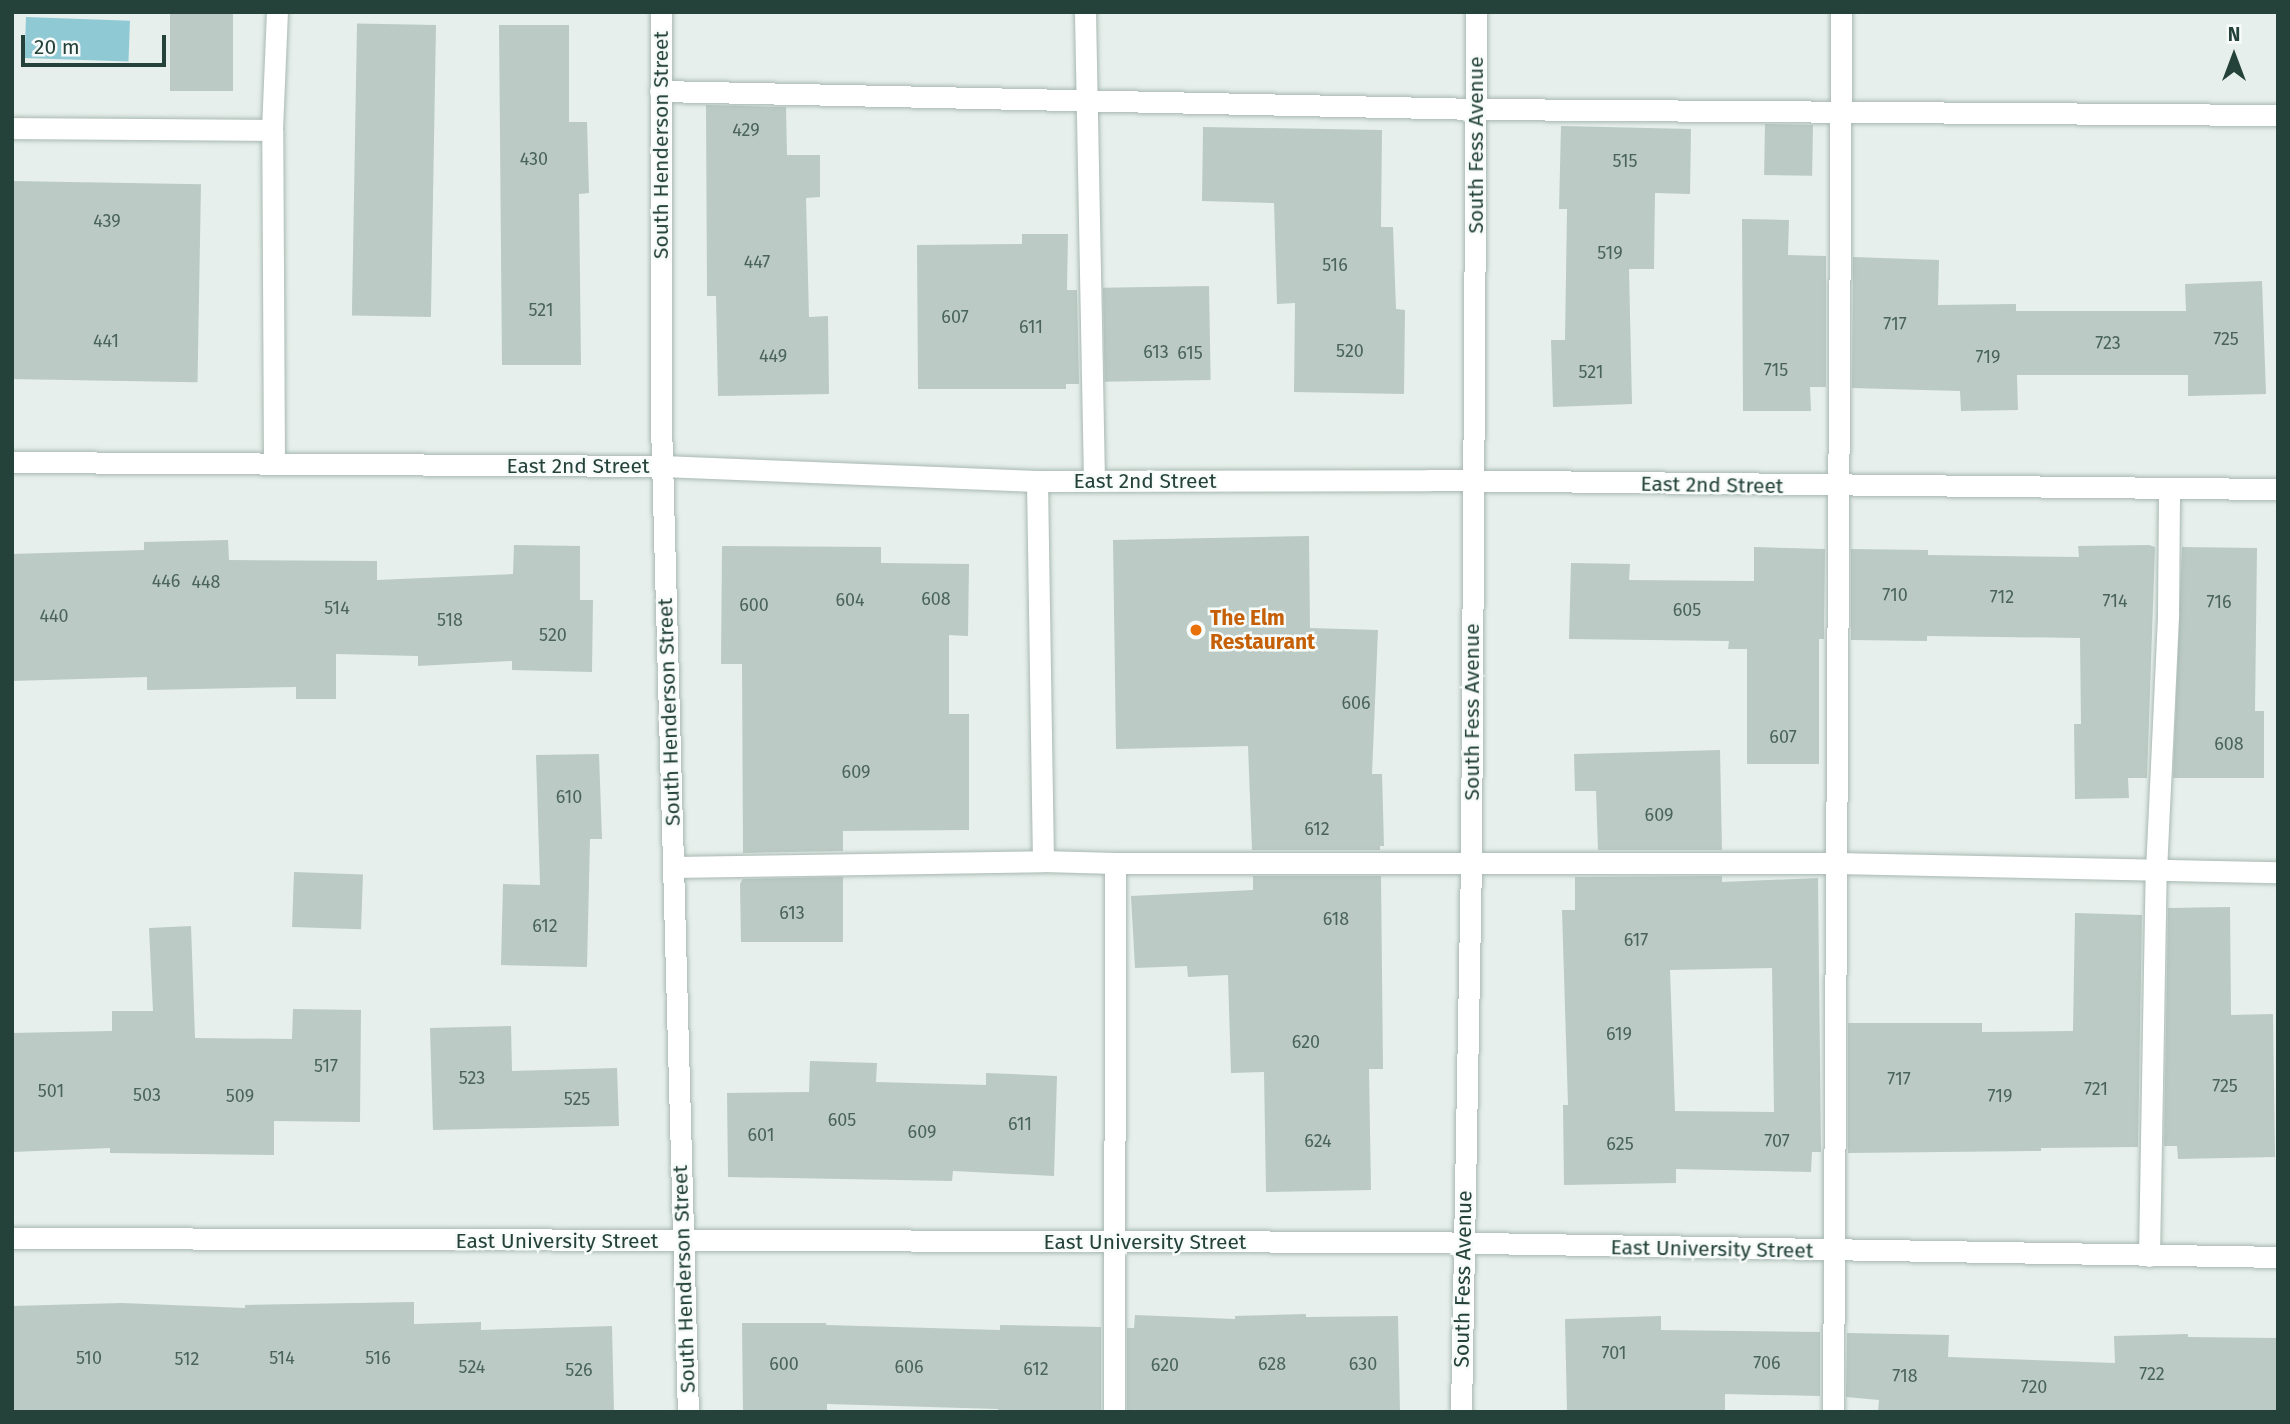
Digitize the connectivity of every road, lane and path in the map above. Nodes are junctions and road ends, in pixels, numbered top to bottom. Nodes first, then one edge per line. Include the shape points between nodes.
1 (277, 12) edge
2 (661, 12) edge
3 (1085, 12) edge
4 (1476, 12) edge
5 (1841, 12) edge
6 (660, 91) junction
7 (1087, 100) junction
8 (1476, 109) junction
9 (1841, 110) junction
10 (2278, 115) edge
11 (12, 128) edge
12 (272, 130) junction
13 (12, 462) edge
14 (274, 464) junction
15 (662, 466) junction
16 (1037, 481) junction
17 (1094, 481) junction
18 (1475, 482) junction
19 (1838, 486) junction
20 (2169, 489) junction
21 (2278, 489) edge
22 (1044, 861) junction
23 (1115, 863) junction
24 (1471, 863) junction
25 (1836, 863) junction
26 (673, 867) junction
27 (2156, 871) junction
28 (2278, 872) edge
29 (12, 1238) edge
30 (683, 1242) junction
31 (1115, 1243) junction
32 (1463, 1244) junction
33 (1835, 1252) junction
34 (2149, 1256) junction
35 (2278, 1257) edge
36 (688, 1412) edge
37 (1114, 1412) edge
38 (1461, 1412) edge
39 (1833, 1412) edge

1 - 12 street
2 - 6 street, South Henderson Street
3 - 7 street
4 - 8 street, South Fess Avenue
5 - 9 street
6 - 7 street
6 - 15 street, South Henderson Street
7 - 8 street
7 - 17 street
8 - 9 street
8 - 18 street, South Fess Avenue
9 - 10 street
9 - 19 street
11 - 12 street
12 - 14 street
13 - 14 street, East 2nd Street
14 - 15 street, East 2nd Street
15 - 16 street, East 2nd Street
15 - 26 street, South Henderson Street
16 - 17 street, East 2nd Street
16 - 22 street
17 - 18 street, East 2nd Street
18 - 19 street, East 2nd Street
18 - 24 street, South Fess Avenue
19 - 20 street, East 2nd Street
19 - 25 street
20 - 21 street, East 2nd Street
20 - 27 street
22 - 23 street
22 - 26 street
23 - 24 street
23 - 31 street
24 - 25 street
24 - 32 street, South Fess Avenue
25 - 27 street
25 - 33 street
26 - 30 street, South Henderson Street
27 - 28 street
27 - 34 street
29 - 30 street, East University Street
30 - 31 street, East University Street
30 - 36 street, South Henderson Street
31 - 32 street, East University Street
31 - 37 street
32 - 33 street, East University Street
32 - 38 street, South Fess Avenue
33 - 34 street, East University Street
33 - 39 street
34 - 35 street, East University Street

